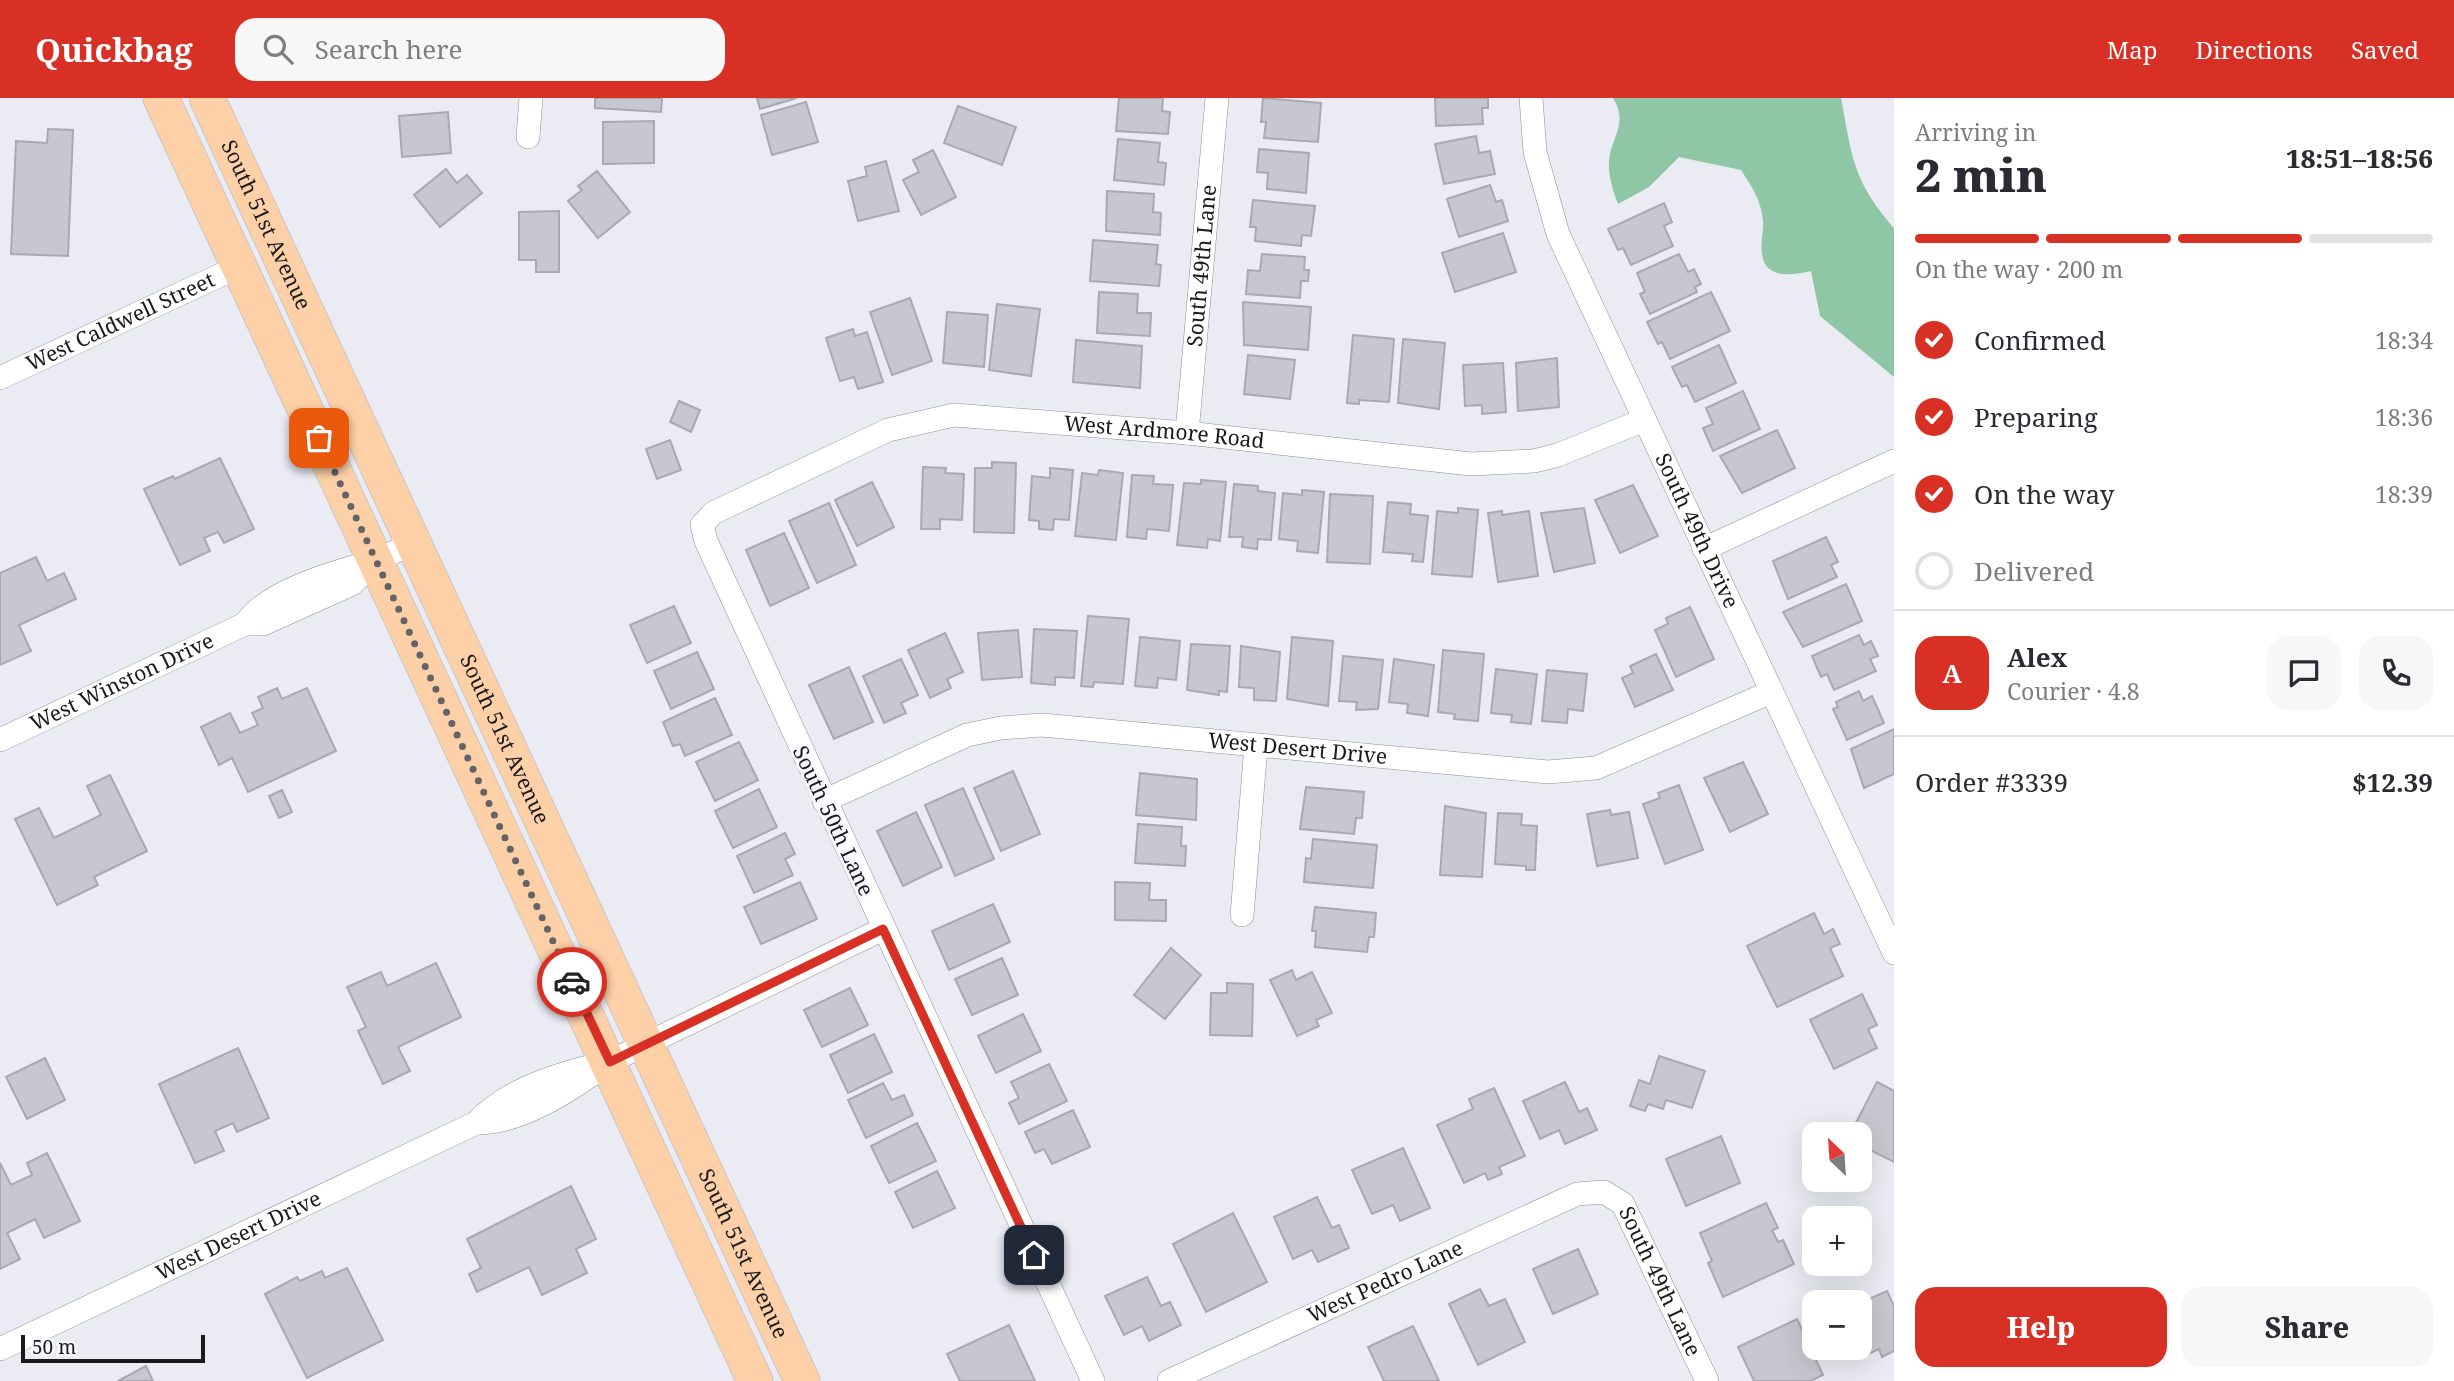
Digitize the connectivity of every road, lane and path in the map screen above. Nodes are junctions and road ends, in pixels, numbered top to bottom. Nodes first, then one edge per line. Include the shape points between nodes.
1 (161, 98) edge
2 (207, 98) edge
3 (531, 98) edge
4 (1217, 98) edge
5 (1531, 98) edge
6 (528, 137) dead end
7 (240, 266) junction
8 (0, 378) edge
9 (1644, 420) junction
10 (1187, 433) junction
11 (1894, 461) edge
12 (702, 525) joint
13 (413, 542) junction
14 (1704, 550) junction
15 (376, 560) junction
16 (1771, 692) junction
17 (0, 740) edge
18 (1256, 746) junction
19 (824, 801) junction
20 (1242, 915) dead end
21 (883, 929) junction
22 (1894, 953) edge
23 (647, 1043) junction
24 (610, 1062) junction
25 (1604, 1192) joint
26 (0, 1349) edge
27 (755, 1381) edge
28 (803, 1381) edge
29 (1093, 1381) edge
30 (1169, 1381) edge
31 (1707, 1381) edge

1 - 7 main road, South 51st Avenue
2 - 13 main road, South 51st Avenue
3 - 6 street
4 - 10 street, South 49th Lane
5 - 9 street, South 49th Drive via 1535,152 1558,234
7 - 8 street, West Caldwell Street
7 - 15 main road, South 51st Avenue
9 - 10 street, West Ardmore Road via 1558,455 1501,464
9 - 14 street, South 49th Drive
10 - 12 street, West Ardmore Road via 954,415 932,418 888,430 762,488 713,513
11 - 14 street
12 - 19 street, South 50th Lane
13 - 15 street, West Winston Drive
13 - 23 main road, South 51st Avenue
14 - 16 street, South 49th Drive
15 - 17 street, West Winston Drive via 344,567 263,624 245,624
15 - 24 main road, South 51st Avenue
16 - 18 street, West Desert Drive via 1596,768 1548,772
16 - 22 street, South 49th Drive
18 - 19 street, West Desert Drive via 1042,725 1001,728 939,747
18 - 20 street
19 - 21 street, South 50th Lane
21 - 23 street, West Desert Drive
21 - 29 street, South 50th Lane
23 - 24 street, West Desert Drive
23 - 28 main road, South 51st Avenue
24 - 26 street, West Desert Drive via 567,1072 527,1100 489,1108 476,1123
24 - 27 main road, South 51st Avenue
25 - 30 street, West Pedro Lane via 1577,1194
25 - 31 street, South 49th Lane via 1623,1204

